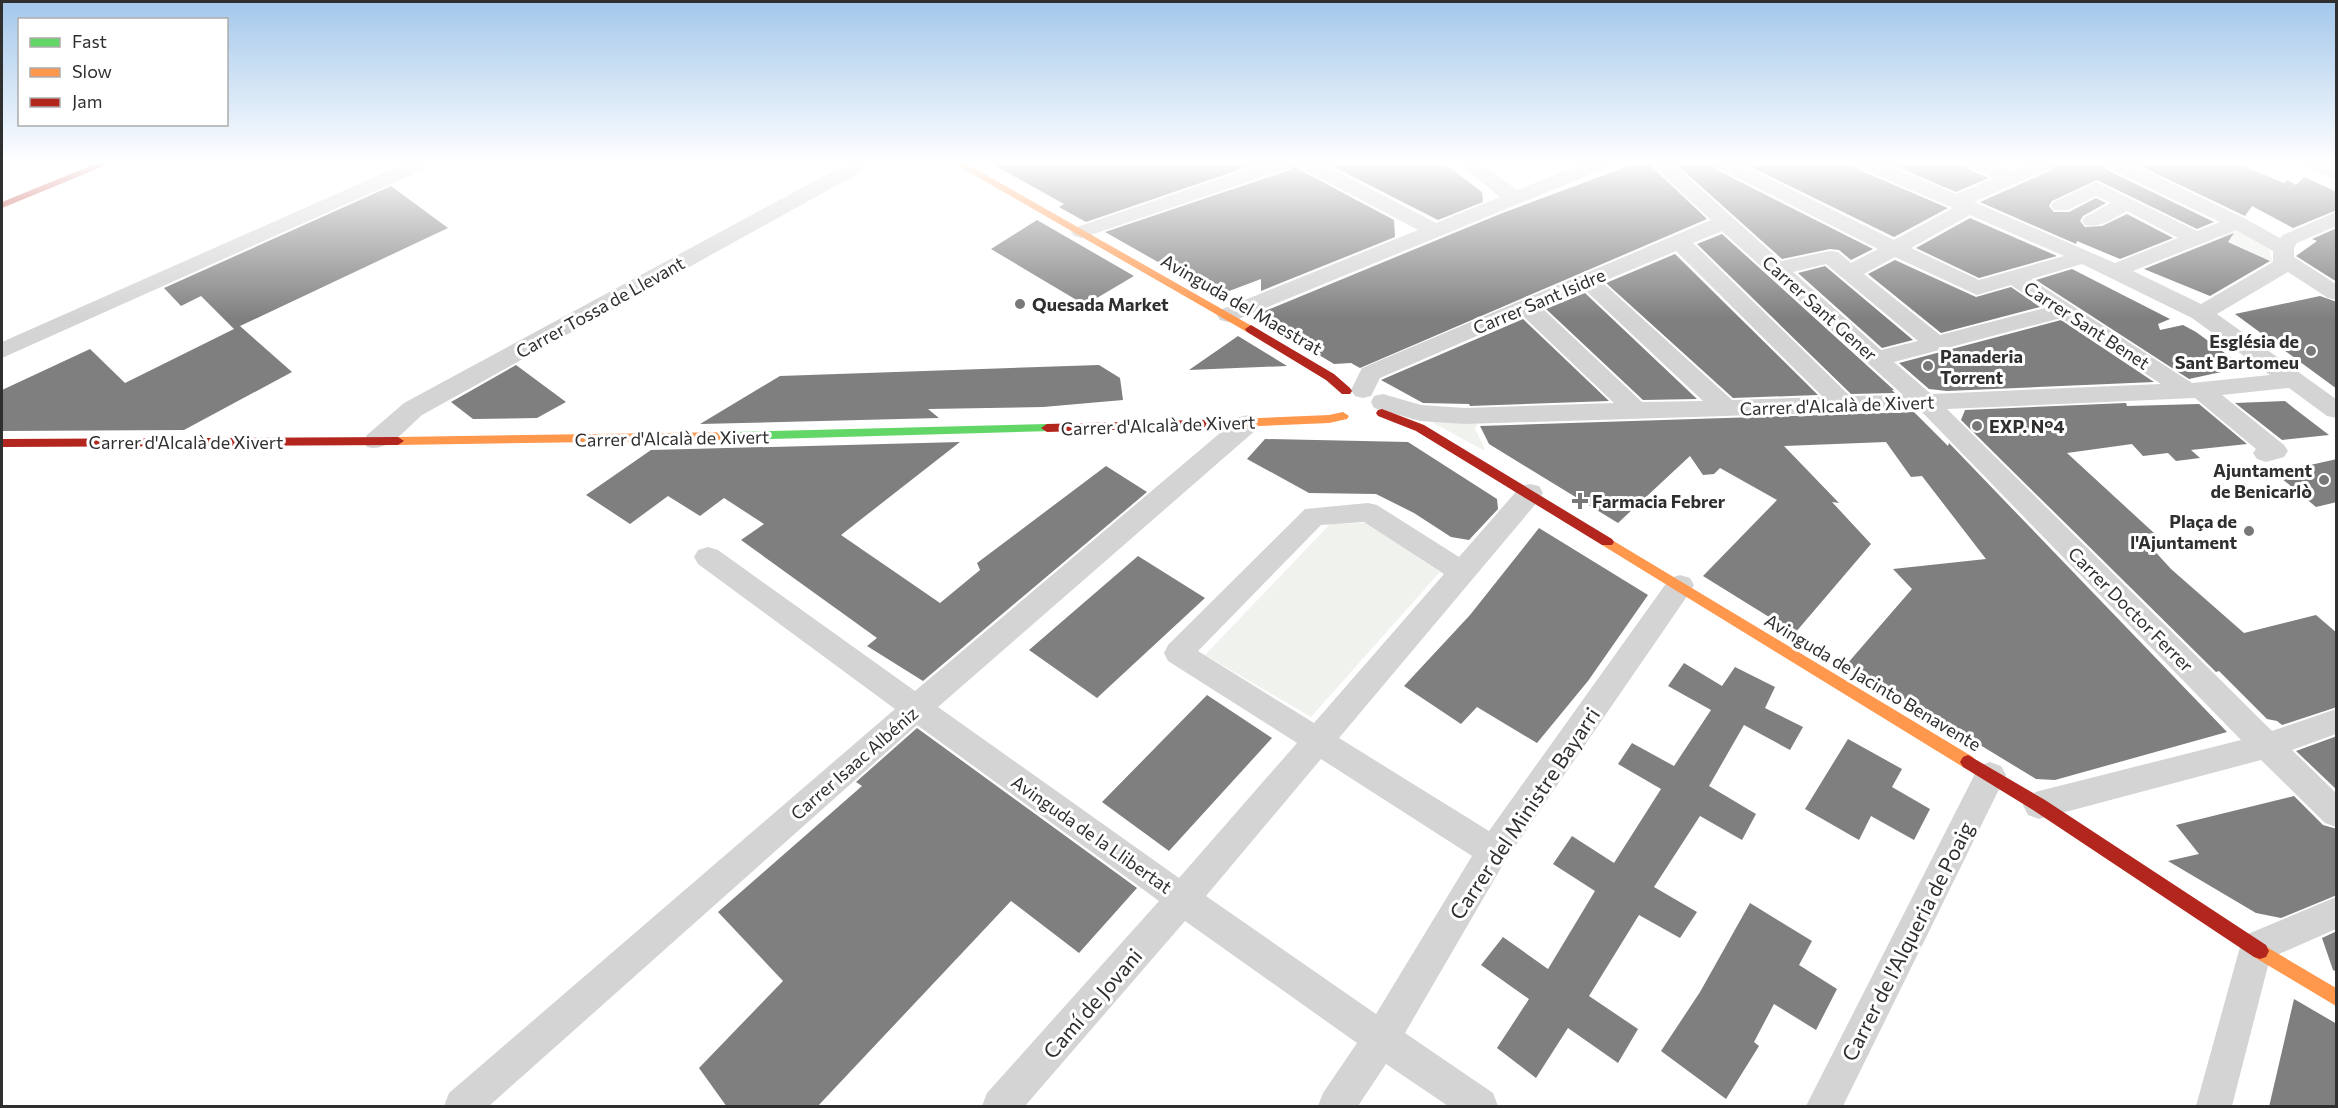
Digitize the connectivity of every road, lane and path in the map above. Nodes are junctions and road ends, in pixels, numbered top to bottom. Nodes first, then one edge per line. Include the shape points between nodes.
1 (304, 216) edge
2 (766, 216) edge
3 (1052, 216) edge
4 (1129, 216) edge
5 (1407, 216) edge
6 (1473, 216) edge
7 (1718, 216) edge
8 (1828, 216) edge
9 (1945, 216) edge
10 (1987, 216) edge
11 (2102, 216) edge
12 (2153, 216) edge
13 (2224, 216) edge
14 (2337, 219) edge
15 (2092, 221) dead end
16 (1725, 222) junction
17 (2237, 222) junction
18 (1436, 231) junction
19 (1081, 232) junction
20 (2195, 238) junction
21 (1679, 242) junction
22 (1894, 249) junction
23 (2284, 255) junction
24 (2082, 257) junction
25 (1776, 269) junction
26 (2113, 271) junction
27 (1849, 273) junction
28 (2015, 278) junction
29 (1588, 281) junction
30 (2337, 293) edge
31 (1527, 307) junction
32 (2064, 310) junction
33 (2200, 313) junction
34 (1228, 315) junction
35 (1936, 344) junction
36 (2, 351) edge
37 (1876, 359) junction
38 (2293, 380) junction
39 (2194, 391) junction
40 (1926, 402) junction
41 (1369, 403) junction
42 (1845, 405) junction
43 (1726, 408) junction
44 (2337, 410) edge
45 (1636, 411) junction
46 (1343, 416) junction
47 (1357, 421) dead end
48 (1248, 423) junction
49 (376, 441) junction
50 (2, 443) edge
51 (2266, 453) dead end
52 (1530, 494) junction
53 (708, 557) dead end
54 (1462, 572) junction
55 (1680, 585) junction
56 (915, 709) junction
57 (2337, 721) edge
58 (1316, 741) junction
59 (2267, 746) junction
60 (1990, 775) junction
61 (2039, 805) junction
62 (2337, 813) edge
63 (1493, 851) junction
64 (1181, 898) junction
65 (2337, 913) edge
66 (2255, 948) junction
67 (2337, 998) edge
68 (1381, 1040) junction
69 (462, 1107) edge
70 (1000, 1107) edge
71 (1336, 1107) edge
72 (1480, 1107) edge
73 (1824, 1107) edge
74 (2214, 1107) edge

1 - 36 street
2 - 49 street, Carrer Tossa de Llevant via 412,409
3 - 19 street, Avinguda del Maestrat
4 - 19 street
5 - 18 street
6 - 18 street
7 - 16 street, Carrer Sant Gener
8 - 22 street
9 - 22 street
10 - 24 street
11 - 15 street
12 - 20 street
13 - 17 street
14 - 23 street via 2290,239
16 - 21 street, Carrer Sant Isidre
16 - 25 street, Carrer Sant Gener
17 - 20 street
17 - 23 street
18 - 34 street
19 - 34 street, Avinguda del Maestrat
20 - 26 street
21 - 29 street, Carrer Sant Isidre
21 - 42 street
22 - 27 street
22 - 28 street via 1977,288
23 - 30 street
23 - 33 street via 2284,266
24 - 26 street
24 - 28 street
25 - 27 street via 1830,257
25 - 37 street, Carrer Sant Gener
26 - 33 street
27 - 35 street
28 - 32 street, Carrer Sant Benet
29 - 31 street, Carrer Sant Isidre
29 - 43 street
31 - 41 street, Carrer Sant Isidre via 1370,373
31 - 45 street
32 - 35 street
32 - 39 street, Carrer Sant Benet
33 - 38 street
34 - 41 street, Avinguda del Maestrat
35 - 37 street
37 - 40 street, Carrer Sant Gener
38 - 39 street, Carrer d'Alcalà de Xivert
38 - 44 street
39 - 40 street, Carrer d'Alcalà de Xivert
39 - 51 street, Carrer Sant Benet via 2275,451
40 - 42 street, Carrer d'Alcalà de Xivert
40 - 59 street, Carrer Doctor Ferrer
41 - 45 street, Carrer d'Alcalà de Xivert via 1437,415
41 - 46 street via 1337,398 1336,407
41 - 52 street, Avinguda de Jacinto Benavente via 1420,428
42 - 43 street, Carrer d'Alcalà de Xivert
43 - 45 street, Carrer d'Alcalà de Xivert
46 - 47 street
46 - 48 street, Carrer d'Alcalà de Xivert
48 - 49 street, Carrer d'Alcalà de Xivert
48 - 56 street, Carrer Isaac Albéniz
49 - 50 street, Carrer d'Alcalà de Xivert
52 - 54 street, Camí de Jovani
52 - 55 street, Avinguda de Jacinto Benavente
53 - 56 street, Avinguda de la Llibertat
54 - 58 street, Camí de Jovani
54 - 58 street via 1368,512 1314,516 1178,653
55 - 60 street, Avinguda de Jacinto Benavente
55 - 63 street, Carrer del Ministre Bayarri
56 - 64 street, Avinguda de la Llibertat
56 - 69 street, Carrer Isaac Albéniz
57 - 59 street
58 - 63 street
58 - 64 street, Camí de Jovani
59 - 61 street
59 - 62 street, Carrer Doctor Ferrer
60 - 61 street, Avinguda de Jacinto Benavente
60 - 73 street, Carrer de l'Alqueria de Poaig
61 - 66 street, Avinguda de Jacinto Benavente
63 - 68 street, Carrer del Ministre Bayarri
64 - 68 street, Avinguda de la Llibertat
64 - 70 street, Camí de Jovani
65 - 66 street
66 - 67 street, Avinguda de Jacinto Benavente
66 - 74 street
68 - 71 street, Carrer del Ministre Bayarri
68 - 72 street, Avinguda de la Llibertat

